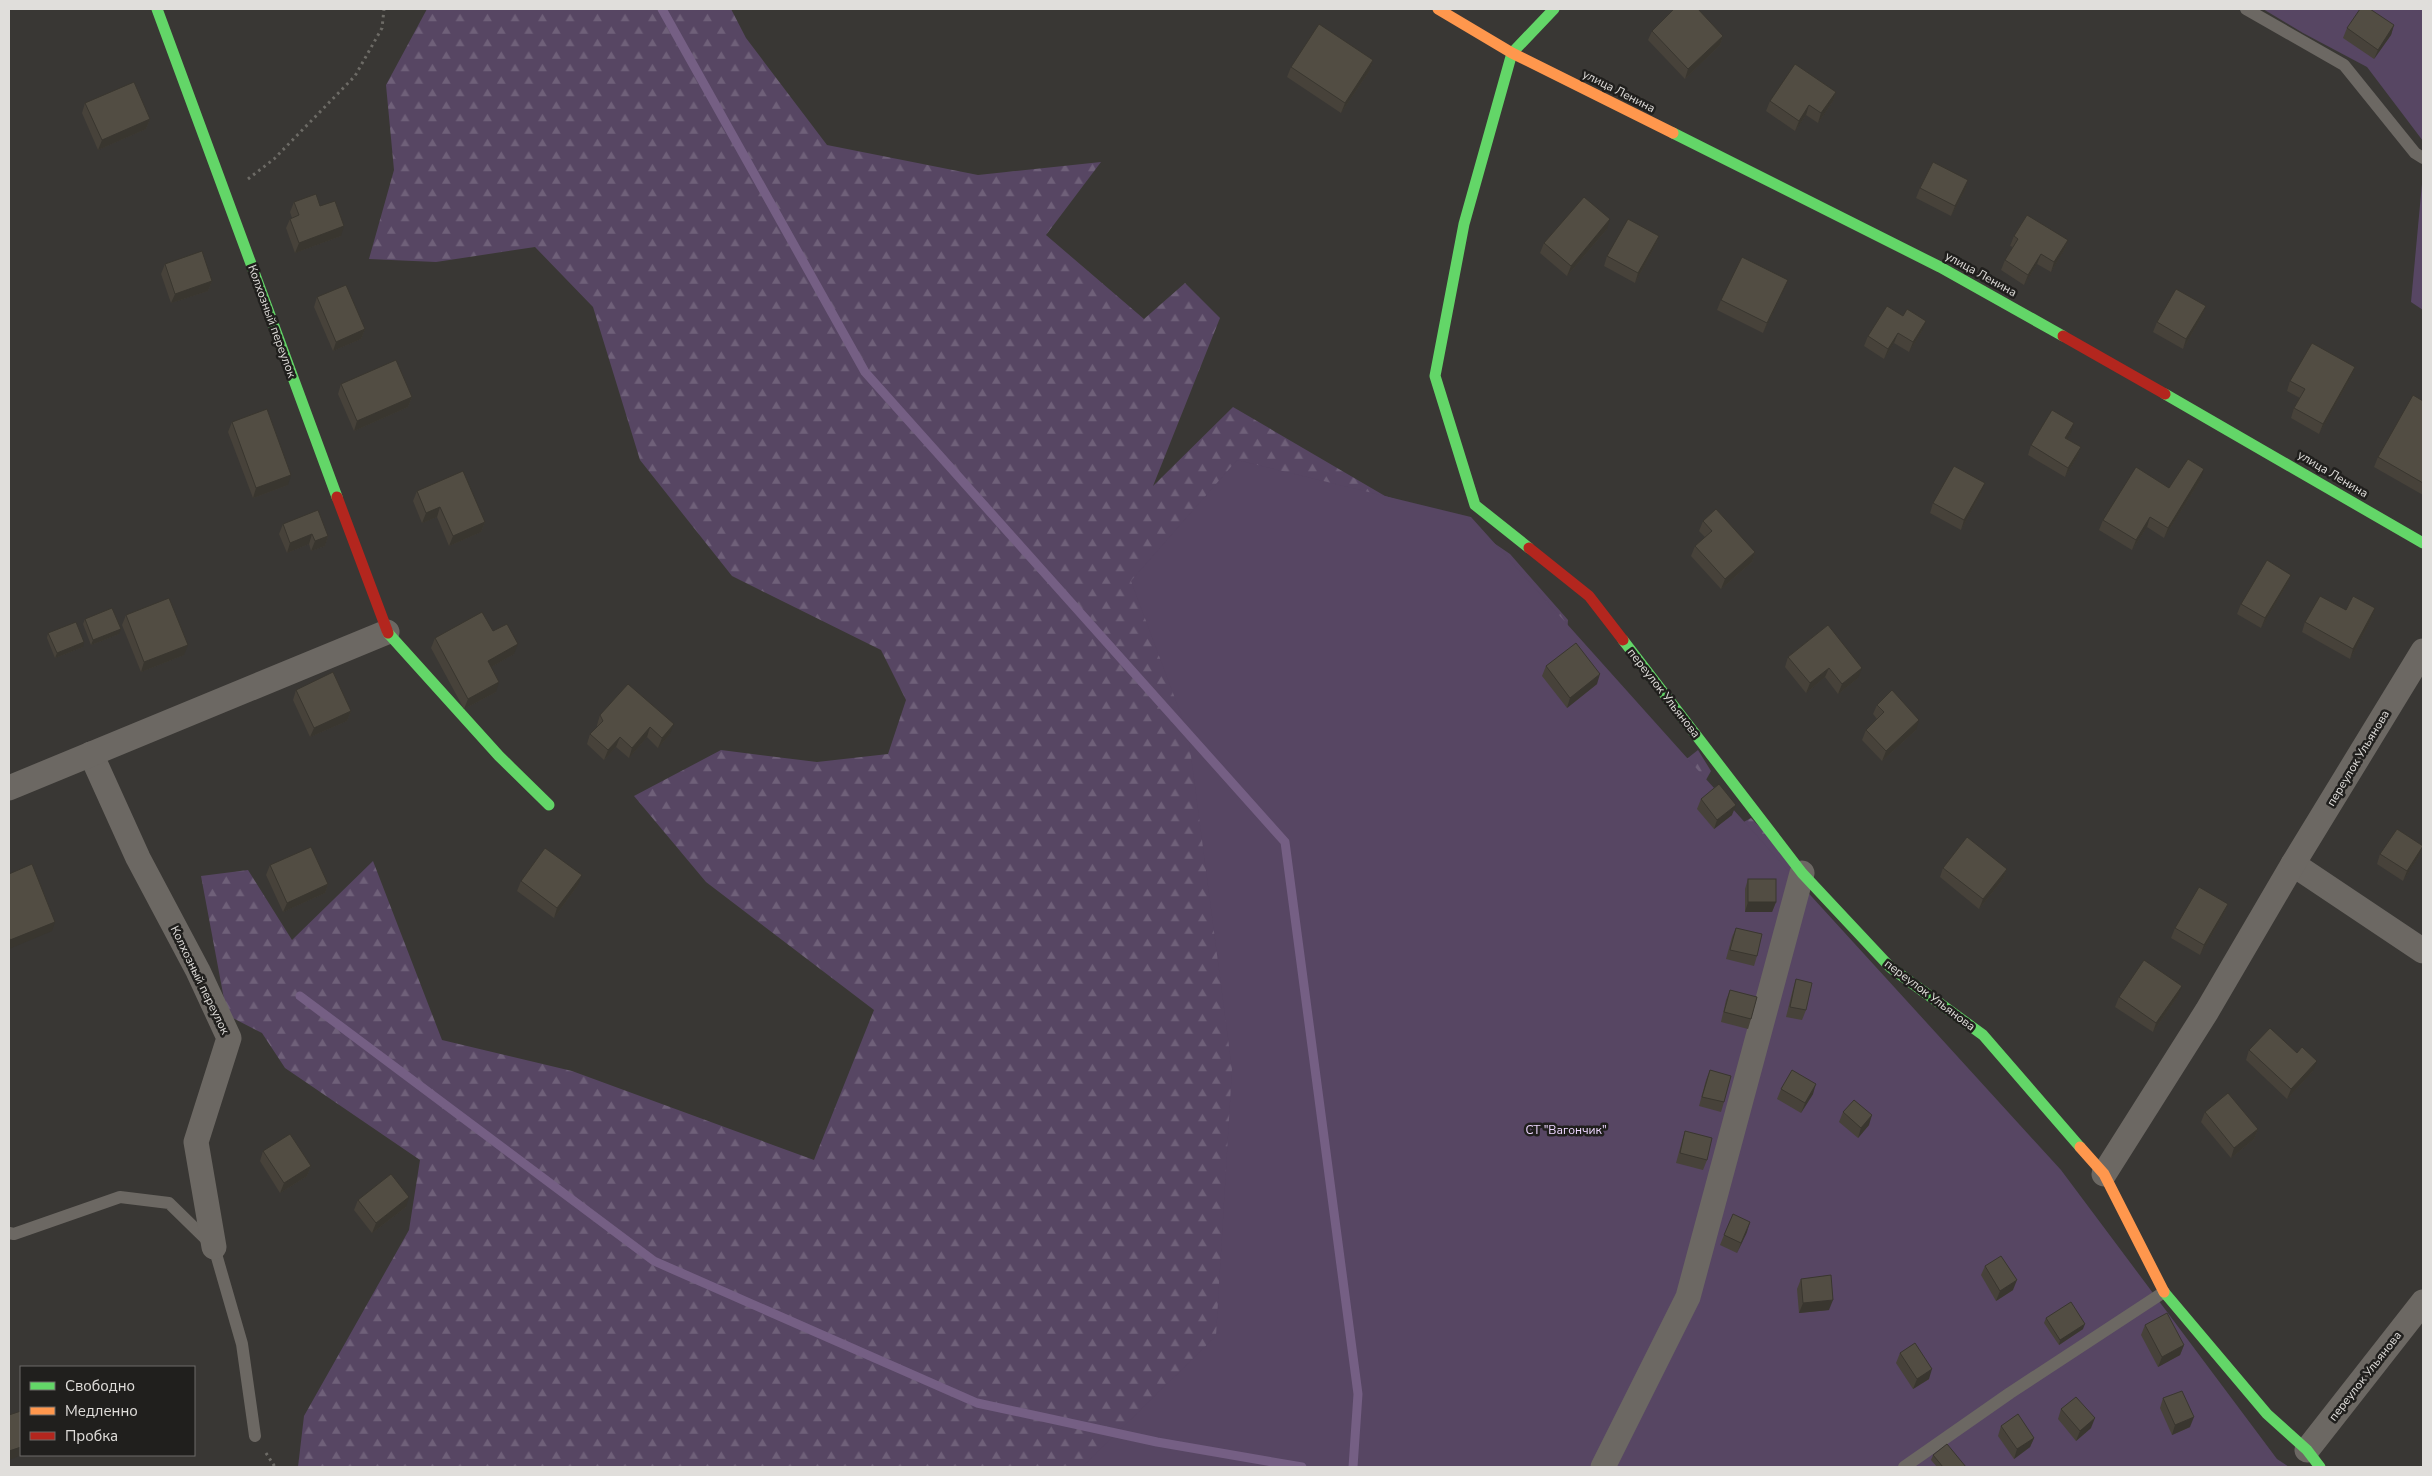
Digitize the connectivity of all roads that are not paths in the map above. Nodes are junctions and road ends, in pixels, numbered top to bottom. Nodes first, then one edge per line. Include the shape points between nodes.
1 (157, 9) edge
2 (1438, 9) edge
3 (1554, 9) edge
4 (2246, 9) edge
5 (1512, 53) junction
6 (2423, 158) edge
7 (2423, 543) edge
8 (387, 632) junction
9 (2423, 651) edge
10 (91, 754) junction
11 (9, 788) edge
12 (548, 805) dead end
13 (2292, 864) junction
14 (1802, 873) junction
15 (2423, 951) edge
16 (2104, 1174) junction
17 (9, 1234) edge
18 (214, 1247) junction
19 (2164, 1292) junction
20 (2423, 1302) edge
21 (254, 1436) dead end
22 (2314, 1458) edge
23 (1603, 1467) edge
24 (1904, 1467) edge

1 - 8 street, Колхозный переулок
2 - 5 street, улица Ленина
3 - 5 street
4 - 6 lane via 2344,65 2415,153
5 - 7 street, улица Ленина via 1940,267
5 - 14 street, переулок Ульянова via 1464,224 1435,376 1475,505 1589,596
8 - 10 street
8 - 12 street, Колхозный переулок
9 - 13 street, переулок Ульянова
10 - 11 street
10 - 18 street, Колхозный переулок via 138,858 198,971 229,1038 196,1142
13 - 15 street
13 - 16 street, переулок Ульянова via 2207,1011
14 - 16 street, переулок Ульянова via 1890,967 1983,1035
14 - 23 street via 1688,1297
16 - 19 street
17 - 18 lane via 120,1197 169,1203
18 - 21 lane via 242,1344
19 - 22 street via 2267,1414
19 - 24 lane
20 - 22 street, переулок Ульянова

